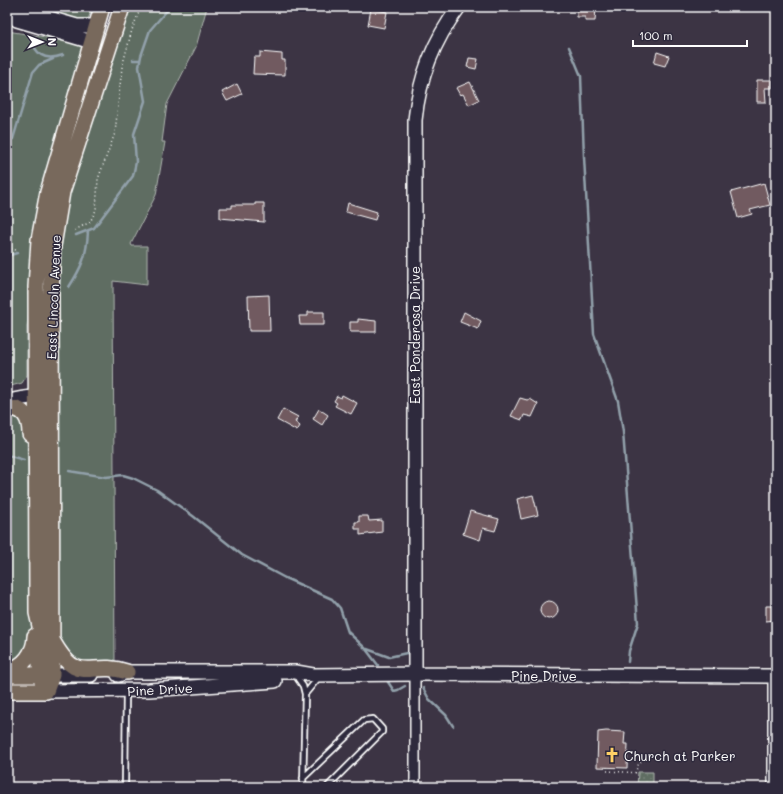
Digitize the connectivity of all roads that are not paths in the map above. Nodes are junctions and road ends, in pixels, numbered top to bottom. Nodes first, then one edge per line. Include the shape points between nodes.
1 (102, 7) edge
2 (122, 7) edge
3 (459, 7) edge
4 (8, 12) edge
5 (96, 26) junction
6 (92, 42) junction
7 (7, 392) edge
8 (41, 392) junction
9 (7, 402) edge
10 (7, 408) edge
11 (37, 477) junction
12 (37, 613) junction
13 (52, 640) junction
14 (7, 670) edge
15 (127, 672) junction
16 (7, 674) edge
17 (416, 674) junction
18 (46, 675) junction
19 (317, 675) junction
20 (774, 676) edge
21 (298, 679) junction
22 (126, 690) junction
23 (7, 691) edge
24 (46, 691) junction
25 (305, 694) junction
26 (303, 778) junction
27 (125, 787) edge
28 (303, 787) edge
29 (327, 787) edge
30 (414, 787) edge
31 (773, 787) edge

1 - 5 main road, East Lincoln Avenue
2 - 8 main road, East Lincoln Avenue via 70,165 57,218
3 - 17 main road, East Ponderosa Drive via 428,63 419,93 414,129
4 - 5 main road via 21,10 77,26
4 - 6 main road via 17,20
5 - 6 main road, East Lincoln Avenue
6 - 8 main road, East Lincoln Avenue via 50,182 40,230 36,287
7 - 8 main road
8 - 9 main road
8 - 11 main road, East Lincoln Avenue
8 - 13 main road, East Lincoln Avenue via 51,501
10 - 11 main road via 20,410 29,419 30,468
11 - 12 main road, East Lincoln Avenue
12 - 14 main road via 33,651 23,662
12 - 18 main road, East Lincoln Avenue
13 - 15 main road via 62,657 75,668
13 - 18 main road, East Lincoln Avenue
15 - 18 main road, Pine Drive via 120,675
15 - 19 main road, Pine Drive via 296,672
16 - 18 main road, Pine Drive
17 - 19 main road, Pine Drive
17 - 20 main road, Pine Drive
17 - 30 street
18 - 24 main road, East Lincoln Avenue
19 - 21 main road, Pine Drive
19 - 25 lane
20 - 31 street
21 - 22 main road, Pine Drive
21 - 25 lane
22 - 24 main road, Pine Drive
22 - 27 lane
23 - 24 main road, Pine Drive
25 - 26 lane
26 - 28 lane
26 - 29 lane via 364,720 373,719 382,732

